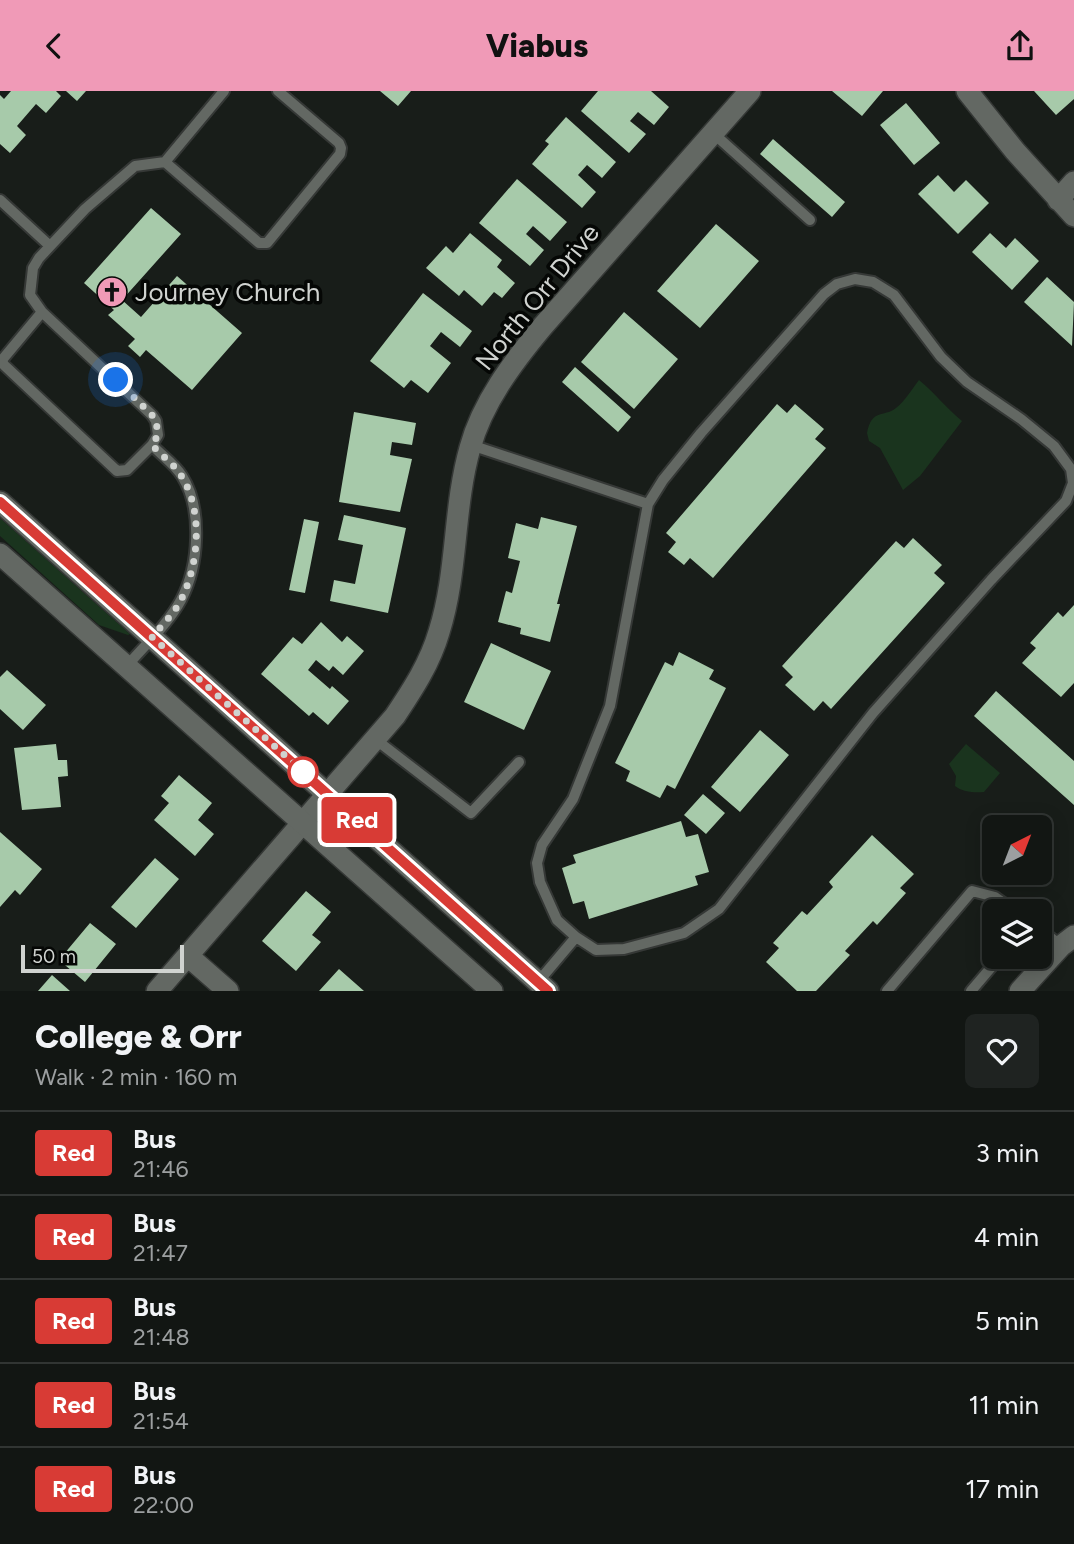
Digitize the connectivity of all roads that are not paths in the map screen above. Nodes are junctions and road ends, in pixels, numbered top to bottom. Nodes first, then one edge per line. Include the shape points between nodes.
1 (224, 91) edge
2 (278, 91) edge
3 (750, 91) edge
4 (967, 91) edge
5 (713, 133) junction
6 (165, 162) junction
7 (1074, 181) edge
8 (1058, 199) junction
9 (0, 200) edge
10 (1074, 216) edge
11 (810, 220) dead end
12 (50, 246) junction
13 (42, 312) junction
14 (152, 445) junction
15 (471, 445) junction
16 (0, 502) edge
17 (648, 504) junction
18 (0, 554) edge
19 (152, 637) junction
20 (127, 666) junction
21 (375, 739) junction
22 (519, 762) dead end
23 (328, 794) junction
24 (303, 823) junction
25 (998, 899) edge
26 (576, 937) junction
27 (1068, 941) edge
28 (188, 955) junction
29 (990, 969) edge
30 (543, 986) edge
31 (157, 991) edge
32 (228, 991) edge
33 (492, 991) edge
34 (887, 991) edge
35 (971, 991) edge
36 (1020, 991) edge

1 - 6 lane
2 - 6 lane via 341,148 267,243 259,243
3 - 5 street, North Orr Drive
4 - 8 street
5 - 11 lane
5 - 15 street, North Orr Drive via 522,351 488,403
6 - 12 lane via 135,166
7 - 8 street
8 - 10 street
9 - 12 lane
12 - 13 lane via 33,268 31,279 30,295
13 - 14 lane via 152,415 158,435
13 - 14 lane via 4,356 4,365 117,471 127,470
14 - 19 lane via 181,474 191,494 196,539 182,599
15 - 17 lane
15 - 21 street, North Orr Drive via 440,631 421,677
16 - 19 street
17 - 26 lane via 610,706 573,799 542,845 537,863 557,920
17 - 26 lane via 701,433 824,294 855,279 873,282 894,295 967,382 1054,446 1071,469 1073,483 1066,501 873,713 719,909 684,933 624,949 596,950
18 - 20 street
19 - 20 lane
19 - 23 street
20 - 24 street
21 - 22 lane via 471,813
21 - 23 street, North Orr Drive
23 - 24 street, North Orr Drive
23 - 30 street
24 - 28 street, North Orr Drive
24 - 33 street
25 - 34 lane via 972,891
26 - 30 lane
27 - 36 street
28 - 31 street, North Orr Drive
28 - 32 street
29 - 35 lane

